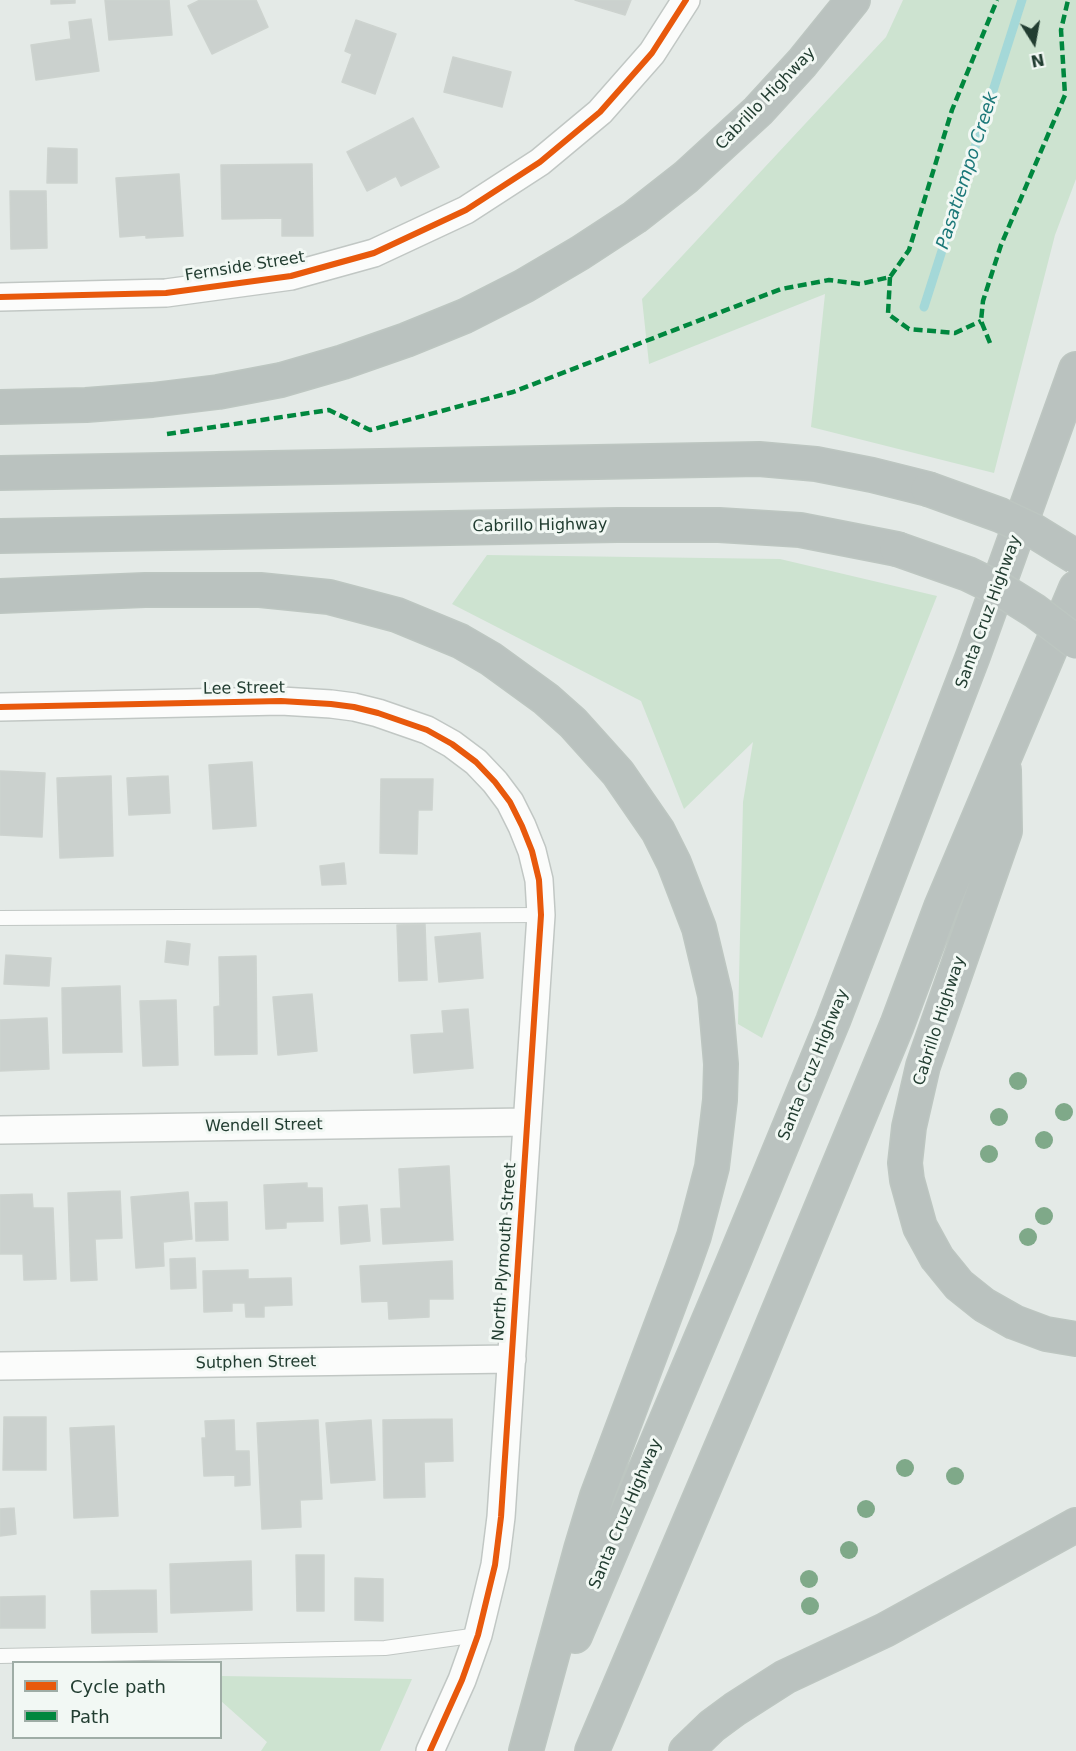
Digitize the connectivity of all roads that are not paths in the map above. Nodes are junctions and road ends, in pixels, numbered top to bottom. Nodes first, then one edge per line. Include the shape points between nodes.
1 (686, 0) edge
2 (853, 0) edge
3 (0, 297) edge
4 (1076, 357) edge
5 (1076, 369) edge
6 (1063, 406) junction
7 (0, 407) edge
8 (0, 473) edge
9 (0, 536) edge
10 (1076, 557) edge
11 (1076, 588) edge
12 (0, 596) edge
13 (1076, 642) edge
14 (0, 707) edge
15 (1004, 755) junction
16 (476, 762) joint
17 (541, 915) junction
18 (0, 918) edge
19 (527, 1122) junction
20 (0, 1130) edge
21 (1076, 1339) edge
22 (512, 1359) junction
23 (0, 1366) edge
24 (1076, 1525) edge
25 (478, 1635) junction
26 (0, 1656) edge
27 (430, 1751) edge
28 (526, 1751) edge
29 (592, 1751) edge
30 (686, 1751) edge

1 - 3 street, Fernside Street via 651,53 600,112 540,162 466,210 374,253 291,276 166,293
2 - 7 highway, Cabrillo Highway via 765,103 687,177 580,254 465,316 344,362 281,380 152,400
4 - 6 highway
5 - 6 highway, Santa Cruz Highway
6 - 28 highway, Santa Cruz Highway via 977,645 833,1021
8 - 10 highway, bridge via 759,459 826,466 928,489 1000,515
9 - 13 highway, Cabrillo Highway, bridge via 617,525 800,530 897,549 969,574 1035,611
11 - 15 highway, Cabrillo Highway
12 - 28 highway via 260,590 329,597 397,615 491,658 573,723 618,773 658,831 674,863 699,928 715,994 721,1064 714,1156 694,1236 584,1538
14 - 16 street, Lee Street via 281,701 331,704 378,713 427,730
15 - 21 highway, Cabrillo Highway via 1005,831 923,1066 909,1127 907,1180 914,1212 928,1243 960,1285 1014,1322 1046,1334
15 - 29 highway via 800,1261
16 - 17 street, North Plymouth Street via 510,802 522,826 539,880
17 - 18 lane
17 - 19 street, North Plymouth Street
19 - 20 street, Wendell Street
19 - 22 street, North Plymouth Street
22 - 23 street, Sutphen Street
22 - 25 street, North Plymouth Street via 501,1517 495,1565
24 - 30 highway via 885,1630 786,1677 712,1726
25 - 26 lane via 386,1648
25 - 27 street, North Plymouth Street

